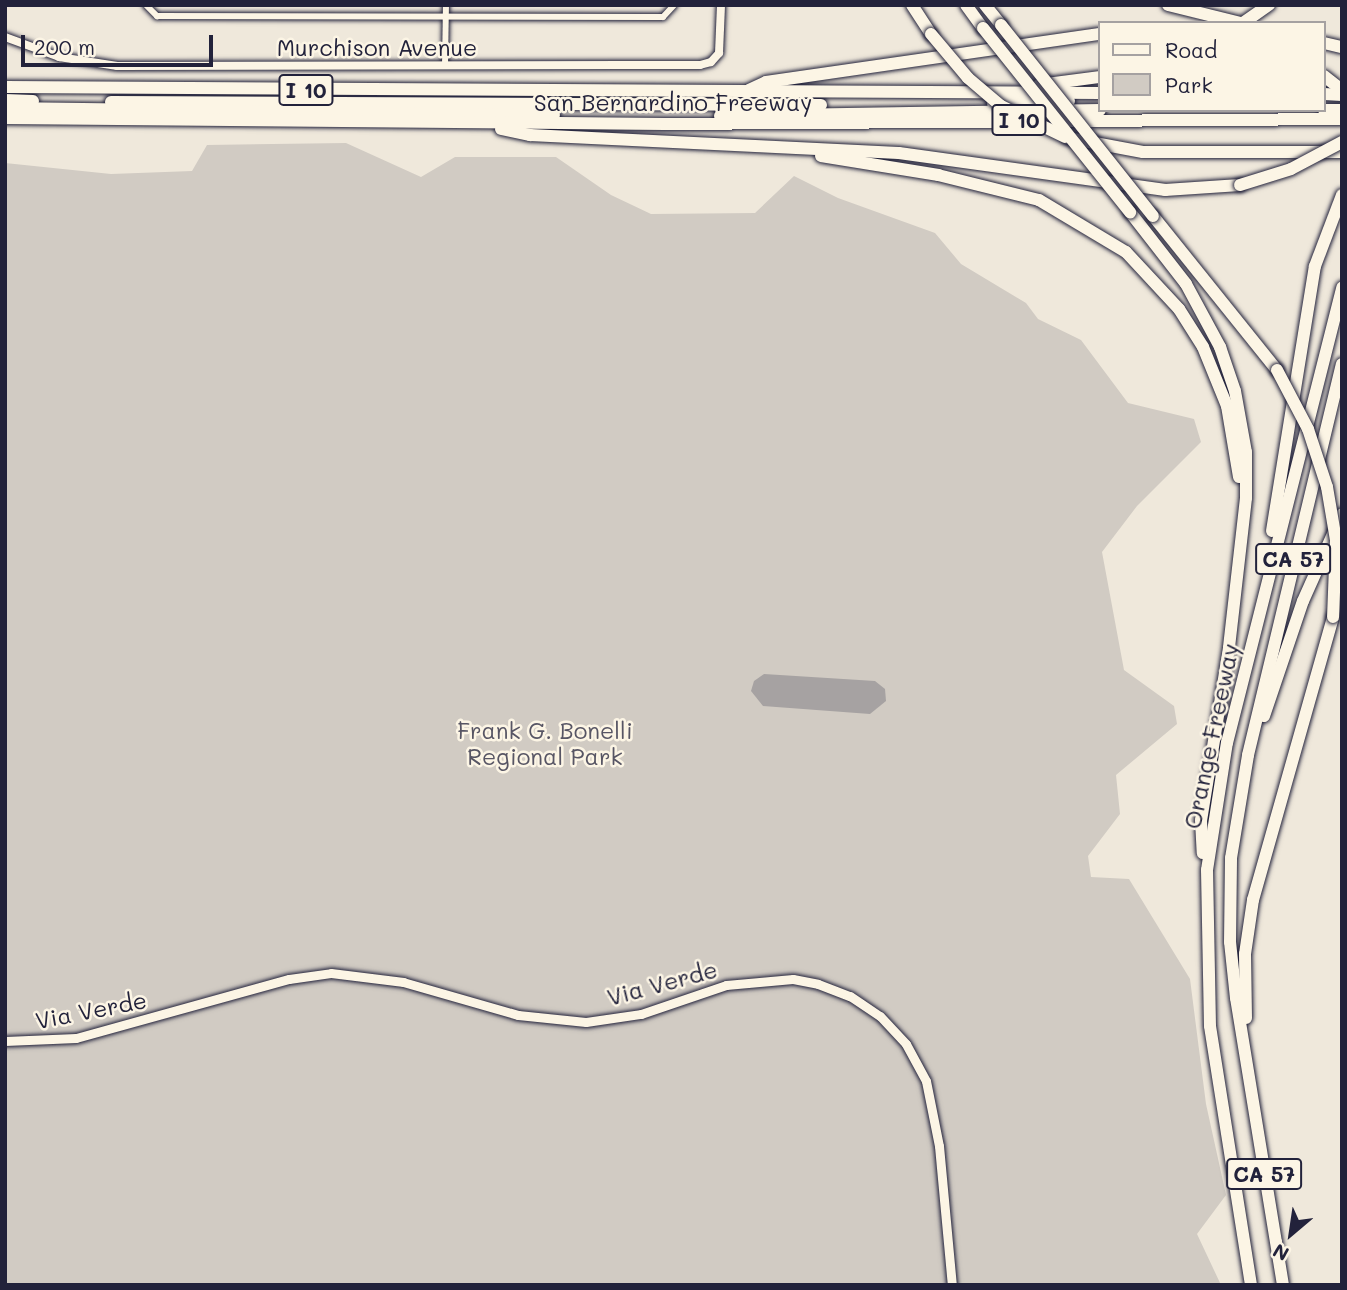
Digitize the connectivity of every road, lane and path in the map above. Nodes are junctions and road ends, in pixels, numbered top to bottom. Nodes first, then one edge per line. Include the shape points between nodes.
1 (446, 5) edge
2 (674, 5) edge
3 (721, 5) edge
4 (912, 5) edge
5 (966, 5) edge
6 (985, 5) edge
7 (1168, 5) edge
8 (1269, 5) edge
9 (147, 9) edge
10 (446, 16) junction
11 (1233, 21) edge
12 (1245, 21) edge
13 (1098, 34) edge
14 (5, 37) edge
15 (445, 66) junction
16 (1098, 77) edge
17 (1326, 78) edge
18 (5, 87) edge
19 (1025, 92) junction
20 (743, 93) junction
21 (1096, 93) edge
22 (1342, 93) edge
23 (5, 100) edge
24 (5, 108) edge
25 (1098, 110) edge
26 (5, 118) edge
27 (1342, 119) edge
28 (473, 123) junction
29 (1342, 142) edge
30 (790, 149) junction
31 (1342, 152) edge
32 (1342, 195) edge
33 (1342, 287) edge
34 (1342, 364) edge
35 (1342, 514) edge
36 (1242, 526) junction
37 (1257, 621) junction
38 (1248, 755) junction
39 (1206, 913) junction
40 (5, 1041) edge
41 (1246, 1064) junction
42 (952, 1285) edge
43 (1251, 1285) edge
44 (1283, 1285) edge

1 - 10 street
2 - 10 street via 671,13
3 - 15 street, Murchison Avenue via 719,52 711,62
4 - 31 highway, bridge via 968,78 1001,106 1065,137 1143,152
5 - 36 highway, bridge via 1186,284 1220,347 1235,391 1246,452
6 - 41 highway, bridge via 1277,370 1308,429 1327,487 1336,540 1333,617 1253,900 1245,954
7 - 11 highway
8 - 12 highway
9 - 10 street via 157,16
10 - 15 street
13 - 20 highway via 766,82
14 - 15 street, Murchison Avenue via 60,57 117,66
16 - 19 highway via 1048,80
17 - 22 highway
18 - 20 highway, San Bernardino Freeway / I 10
19 - 20 highway, San Bernardino Freeway / I 10
19 - 21 highway, San Bernardino Freeway / I 10
21 - 23 highway via 1073,101 676,107
24 - 25 highway via 692,116
26 - 28 highway, San Bernardino Freeway / I 10
27 - 28 highway, San Bernardino Freeway / I 10
28 - 30 highway via 530,135
29 - 30 highway, bridge via 1292,169 1240,184 1165,190 899,153
30 - 36 highway via 1014,192 1066,212 1126,251 1179,309 1218,378 1236,453
32 - 37 highway via 1315,266
33 - 37 highway, Orange Freeway / CA 57
34 - 38 highway, Orange Freeway / CA 57
35 - 38 highway via 1303,601
36 - 39 highway via 1229,648 1201,820
37 - 39 highway, Orange Freeway / CA 57 via 1217,789
38 - 41 highway, Orange Freeway / CA 57 via 1231,858 1230,942
39 - 43 highway, Orange Freeway / CA 57 via 1210,1026
40 - 42 main road, Via Verde via 76,1038 289,979 331,972 403,982 518,1015 586,1022 641,1014 726,985 793,979 818,984 850,996 880,1016 906,1044 926,1081 939,1146
41 - 44 highway, Orange Freeway / CA 57

